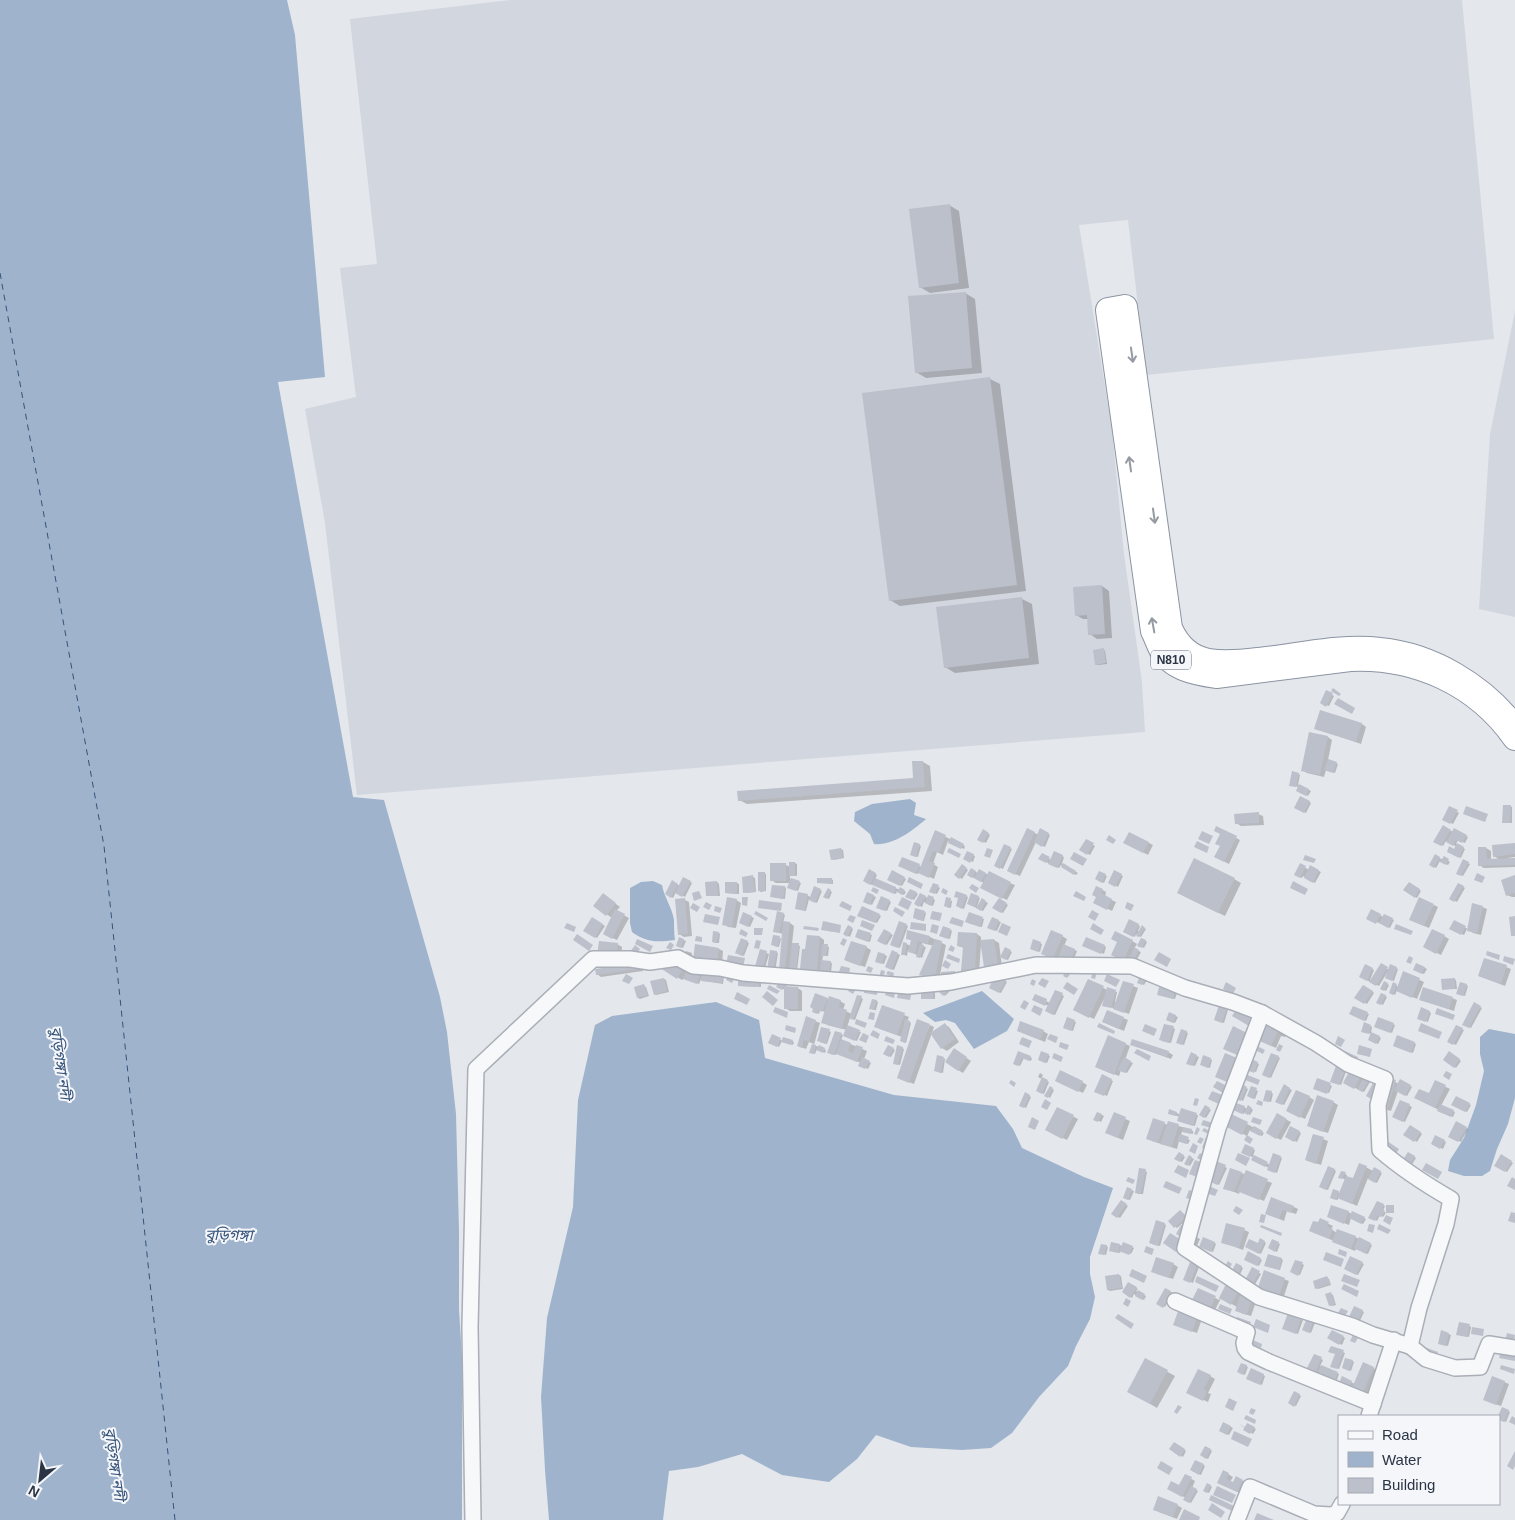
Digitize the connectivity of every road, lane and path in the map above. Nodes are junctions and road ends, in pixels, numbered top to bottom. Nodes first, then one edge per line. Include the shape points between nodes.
1 (1424, 665) junction
2 (1515, 728) edge
3 (1515, 738) edge
4 (1262, 1013) junction
5 (1175, 1301) dead end
6 (1394, 1340) junction
7 (1410, 1346) junction
8 (1515, 1348) edge
9 (1371, 1410) edge
10 (1338, 1512) edge
11 (473, 1520) edge
12 (1237, 1520) edge

1 -> 1 highway, N810 via 1366,658 1216,676 1195,673 1176,664 1162,651 1153,631 1108,310 1125,307 1170,628 1183,648 1208,661 1233,663 1319,652 1379,650 1405,655
1 - 2 highway, N810 via 1446,670 1466,682 1491,702
1 - 3 highway, N810 via 1469,691 1497,716
4 - 6 street via 1218,1128 1185,1248 1259,1297
4 - 7 street via 1348,1064 1385,1079 1378,1105 1380,1150 1425,1185 1451,1198
4 - 11 street via 1185,988 1132,966 1036,965 952,982 908,986 743,973 693,966 678,958 650,962 593,959 476,1069 470,1327
5 - 9 street via 1247,1332 1244,1343 1248,1352
6 - 7 street
6 - 9 street
7 - 8 street via 1426,1358 1454,1368 1480,1367 1489,1344
10 - 12 street via 1314,1514 1250,1487

